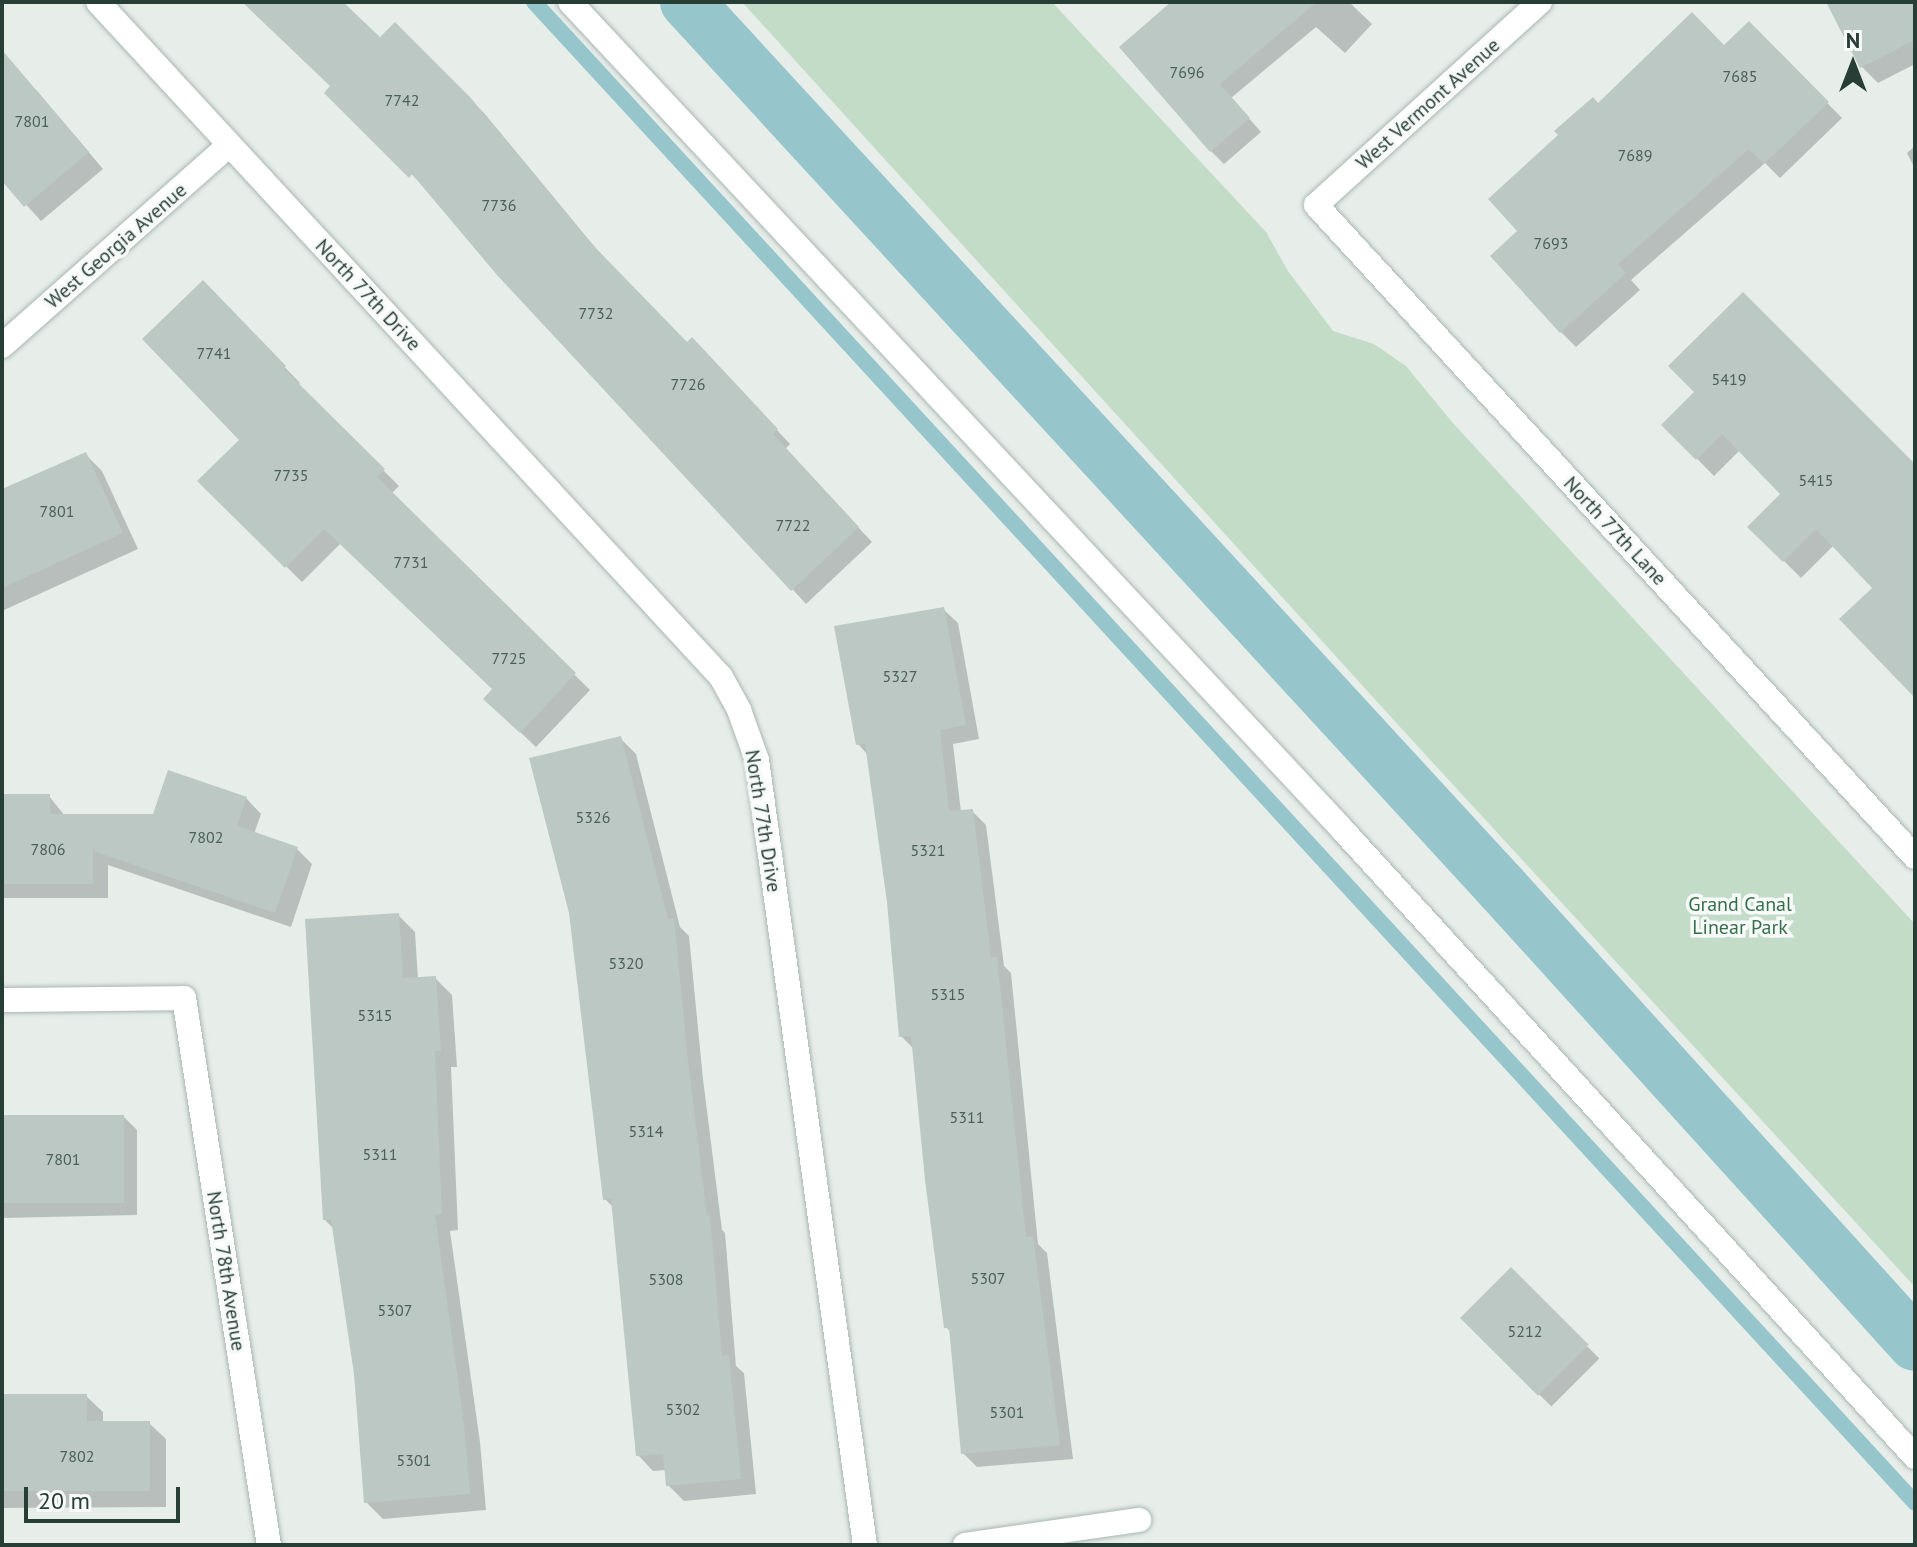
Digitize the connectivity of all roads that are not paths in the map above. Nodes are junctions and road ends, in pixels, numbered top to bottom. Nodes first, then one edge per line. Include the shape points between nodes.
1 (98, 2) edge
2 (570, 2) edge
3 (1540, 2) edge
4 (229, 145) junction
5 (1316, 205) joint
6 (2, 346) edge
7 (1915, 857) edge
8 (2, 1000) edge
9 (1915, 1457) edge
10 (1139, 1520) dead end
11 (269, 1545) edge
12 (865, 1545) edge
13 (965, 1545) edge

1 - 4 street
2 - 9 street via 1340,827
3 - 5 street, West Vermont Avenue
4 - 6 street, West Georgia Avenue
4 - 12 street, North 77th Drive via 721,677 739,710 757,760
5 - 7 street, North 77th Lane
8 - 11 street, North 78th Avenue via 184,998
10 - 13 street

